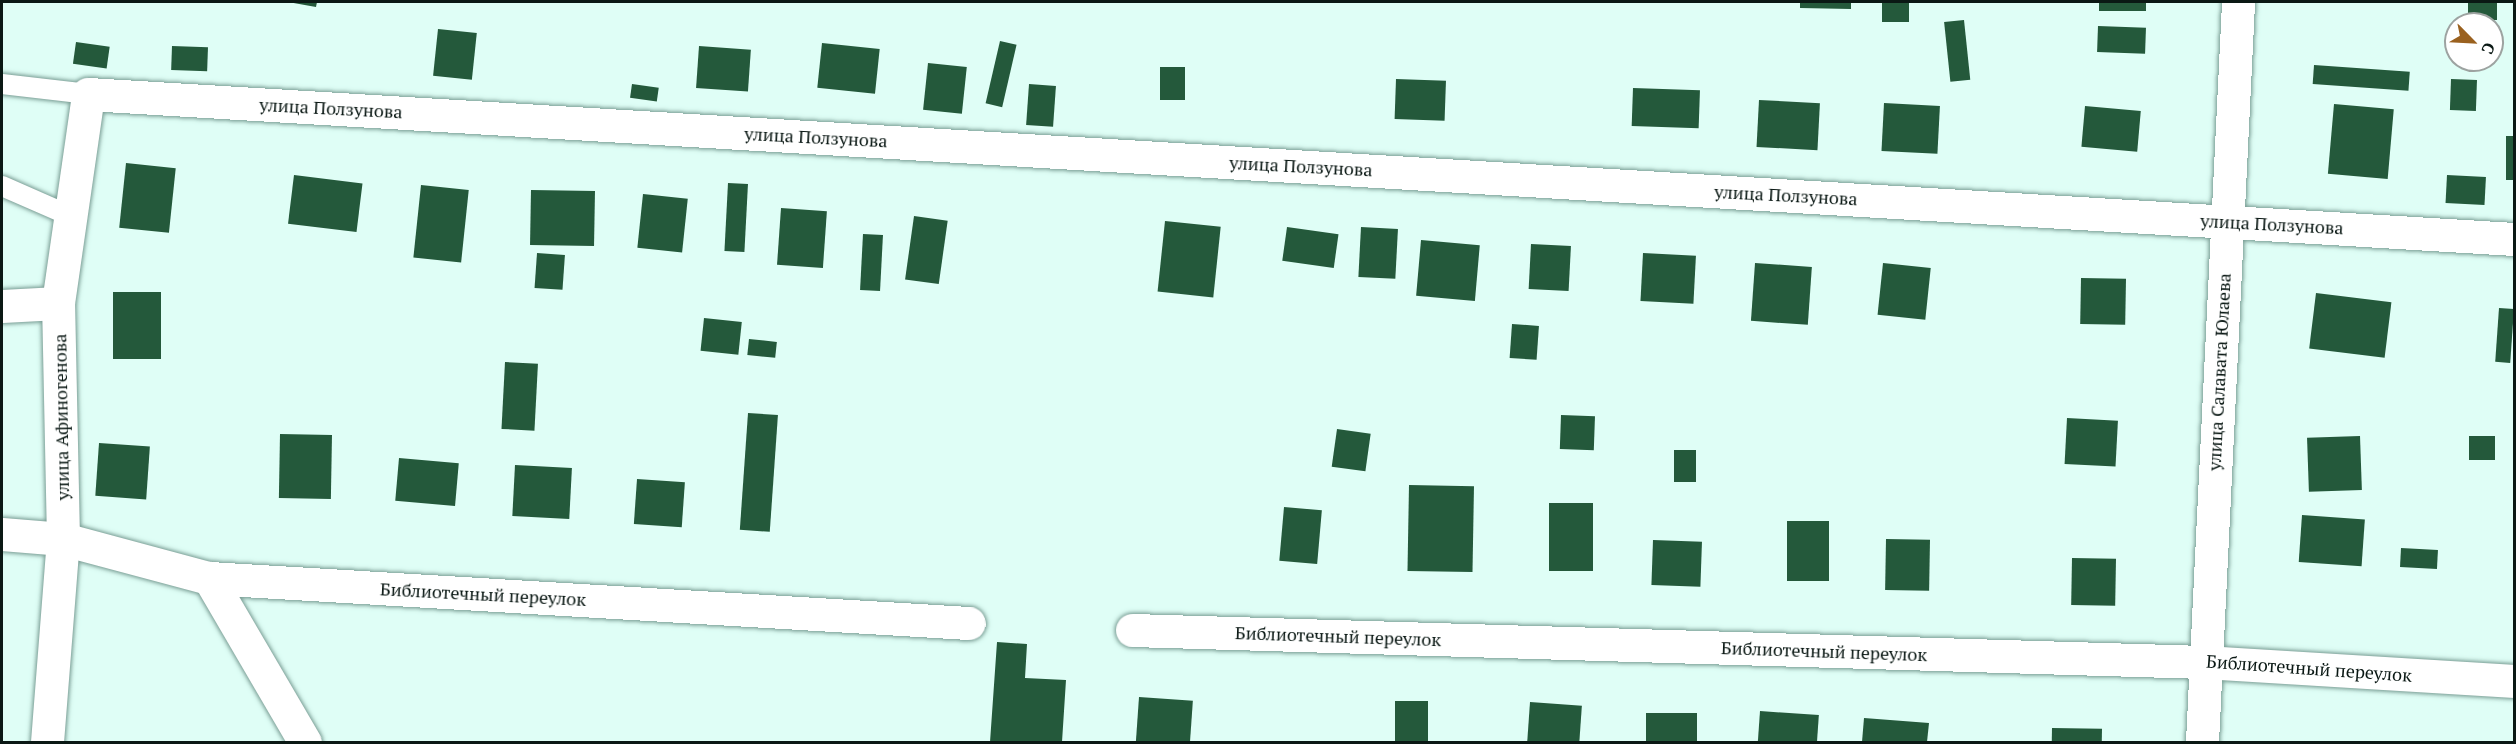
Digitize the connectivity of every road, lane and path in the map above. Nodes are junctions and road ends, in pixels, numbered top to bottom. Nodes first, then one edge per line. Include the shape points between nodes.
1 (2238, 2) edge
2 (2, 84) edge
3 (88, 94) junction
4 (2, 186) edge
5 (68, 215) junction
6 (2227, 222) junction
7 (2514, 239) edge
8 (58, 303) junction
9 (2, 306) edge
10 (2, 534) edge
11 (63, 539) junction
12 (209, 578) junction
13 (969, 623) dead end
14 (1132, 630) dead end
15 (2204, 662) junction
16 (2514, 681) edge
17 (47, 742) edge
18 (305, 742) edge
19 (2202, 742) edge

1 - 6 street, улица Салавата Юлаева
2 - 3 lane
3 - 5 street, улица Афиногенова
3 - 6 street, улица Ползунова
4 - 5 lane
5 - 8 street, улица Афиногенова
6 - 7 street, улица Ползунова
6 - 15 street, улица Салавата Юлаева
8 - 9 street
8 - 11 street, улица Афиногенова
10 - 11 street, Библиотечный переулок
11 - 12 street, Библиотечный переулок
11 - 17 street, улица Афиногенова
12 - 13 street, Библиотечный переулок
12 - 18 street
14 - 15 street, Библиотечный переулок
15 - 16 street, Библиотечный переулок
15 - 19 street, улица Салавата Юлаева

